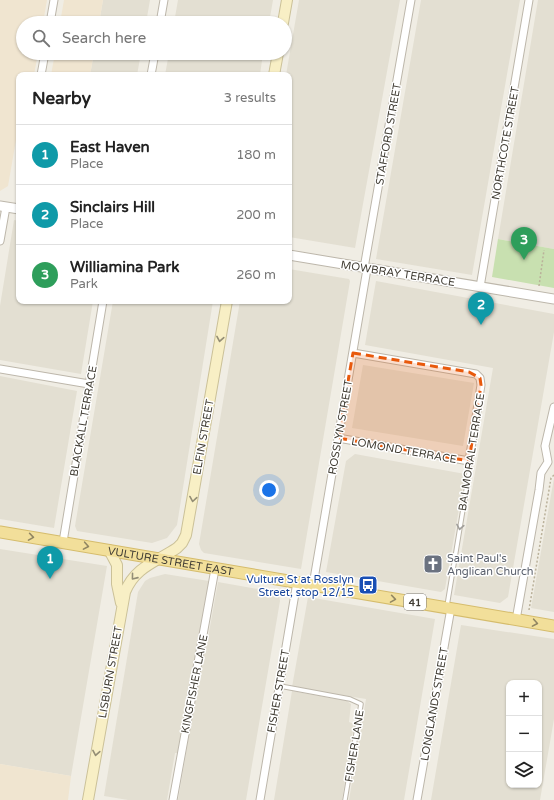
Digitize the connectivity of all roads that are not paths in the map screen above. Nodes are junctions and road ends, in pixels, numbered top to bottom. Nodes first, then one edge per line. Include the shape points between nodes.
1 (54, 0) edge
2 (164, 0) edge
3 (287, 0) edge
4 (410, 0) edge
5 (529, 0) edge
6 (51, 16) edge
7 (161, 16) edge
8 (284, 16) edge
9 (44, 60) edge
10 (154, 60) edge
11 (277, 60) edge
12 (42, 72) edge
13 (152, 72) edge
14 (275, 72) edge
15 (3, 206) edge
16 (16, 208) edge
17 (0, 241) edge
18 (292, 256) edge
19 (366, 268) junction
20 (480, 287) junction
21 (554, 300) edge
22 (102, 304) edge
23 (226, 304) edge
24 (353, 353) junction
25 (0, 369) edge
26 (89, 384) junction
27 (554, 407) edge
28 (338, 438) junction
29 (469, 461) junction
30 (551, 463) edge
31 (0, 532) edge
32 (62, 542) junction
33 (109, 550) junction
34 (158, 558) junction
35 (215, 569) junction
36 (297, 582) junction
37 (314, 585) junction
38 (122, 604) junction
39 (448, 608) junction
40 (516, 620) junction
41 (554, 626) edge
42 (279, 686) junction
43 (88, 800) edge
44 (173, 800) edge
45 (260, 800) edge
46 (346, 800) edge
47 (417, 800) edge

1 - 6 street
2 - 7 street
3 - 8 main road
4 - 19 street, STAFFORD STREET
5 - 20 street, NORTHCOTE STREET
9 - 12 street
10 - 13 street
11 - 14 main road
15 - 16 street
15 - 17 street
18 - 19 street, MOWBRAY TERRACE
19 - 20 street, MOWBRAY TERRACE
19 - 24 street, ROSSLYN STREET
20 - 21 street, MOWBRAY TERRACE
22 - 26 street, BLACKALL TERRACE
23 -> 34 main road, ELFIN STREET via 186,535 179,547
24 - 28 street, ROSSLYN STREET
24 - 29 street, BALMORAL TERRACE via 476,374 482,385
25 - 26 street
26 - 32 street, BLACKALL TERRACE
27 - 30 street via 545,446
28 - 29 street, LOMOND TERRACE
28 - 37 street, ROSSLYN STREET
29 -> 39 lane, BALMORAL TERRACE
30 - 40 street via 540,476
31 -> 32 main road, VULTURE STREET EAST / 41
32 -> 33 main road, VULTURE STREET EAST / 41
33 - 34 main road, VULTURE STREET EAST / 41
33 - 38 main road via 117,566 116,584
34 - 35 main road, VULTURE STREET EAST / 41
34 -> 38 main road, LISBURN STREET via 131,579
35 - 36 main road, VULTURE STREET EAST / 41
35 - 44 street, KINGFISHER LANE
36 - 37 main road, VULTURE STREET EAST / 41
36 - 42 street, FISHER STREET
37 -> 39 main road, VULTURE STREET EAST / 41
38 -> 43 main road, LISBURN STREET
39 - 40 main road, VULTURE STREET EAST / 41
39 - 47 street, LONGLANDS STREET
40 -> 41 main road, VULTURE STREET EAST / 41
42 - 45 street, FISHER STREET
42 - 46 lane, FISHER LANE via 350,699 361,704

